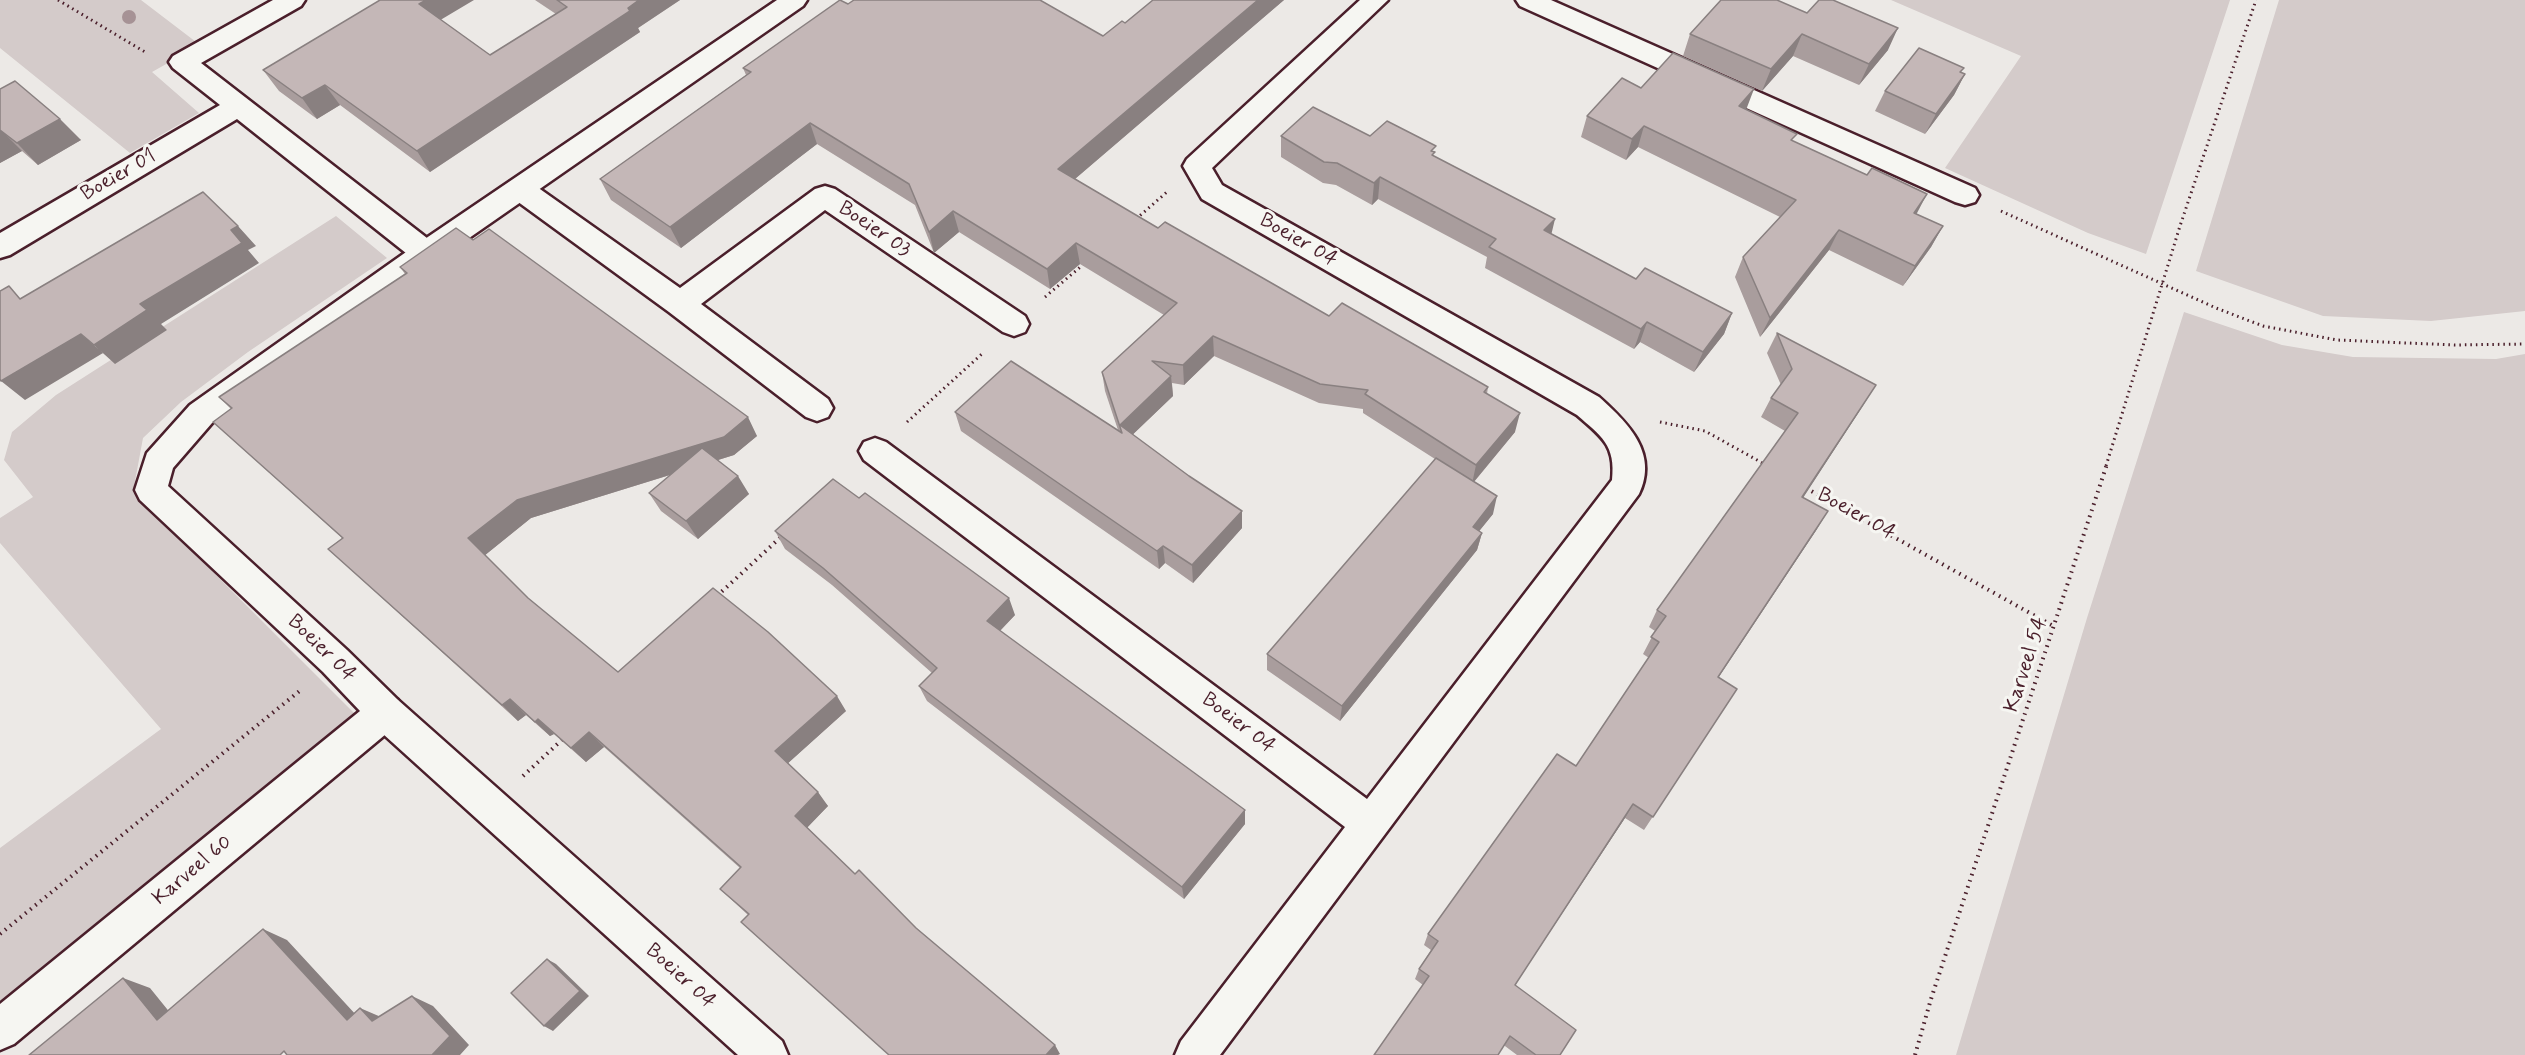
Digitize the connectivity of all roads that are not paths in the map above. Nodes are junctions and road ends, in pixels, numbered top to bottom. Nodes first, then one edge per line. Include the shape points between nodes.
1 (292, 0) edge
2 (794, 0) edge
3 (1375, 0) edge
4 (1529, 0) edge
5 (239, 106) junction
6 (520, 189) junction
7 (1965, 195) road end
8 (0, 246) edge
9 (426, 253) junction
10 (680, 304) junction
11 (1014, 324) road end
12 (817, 408) dead end
13 (875, 451) road end
14 (385, 712) junction
15 (1371, 824) junction
16 (0, 1030) edge
17 (768, 1055) edge
18 (1195, 1055) edge

1 - 5 street via 182,62
2 - 6 street
3 - 15 street, Boeier 04 via 1197,166 1212,192 1588,406 1616,432 1627,448 1631,465 1628,484
4 - 7 street
5 - 8 street, Boeier 01
5 - 9 street
6 - 9 street
6 - 10 street
9 - 14 street, Boeier 04 via 201,414 158,462 150,490
10 - 11 street, Boeier 03 via 825,196
10 - 12 street
13 - 15 street, Boeier 04
14 - 16 street, Karveel 60
14 - 17 street, Boeier 04
15 - 18 street, Boeier 04

